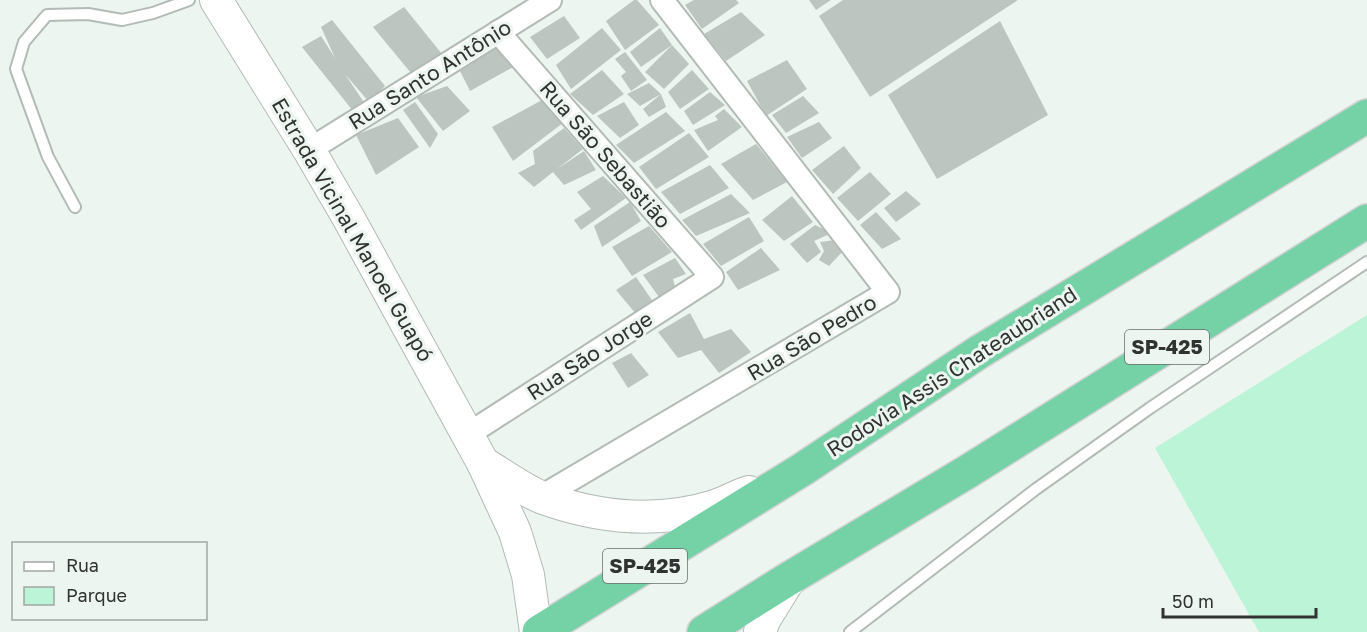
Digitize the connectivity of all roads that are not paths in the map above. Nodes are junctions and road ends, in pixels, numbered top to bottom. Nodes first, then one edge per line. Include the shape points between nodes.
1 (189, 0) edge
2 (216, 0) edge
3 (550, 0) edge
4 (662, 0) edge
5 (498, 32) junction
6 (1367, 116) edge
7 (309, 150) junction
8 (75, 207) dead end
9 (1367, 221) edge
10 (1367, 262) edge
11 (712, 277) joint
12 (467, 435) junction
13 (483, 463) junction
14 (802, 469) junction
15 (541, 497) junction
16 (790, 578) junction
17 (537, 632) edge
18 (704, 632) edge
19 (760, 632) edge
20 (850, 632) edge

1 - 8 lane via 122,20 88,14 47,15 24,42 16,69 48,157
2 - 7 main road, Estrada Vicinal Manoel Guapó
3 - 5 street, Rua Santo Antônio
4 - 15 street, Rua São Pedro via 888,292
5 - 7 street, Rua Santo Antônio
5 - 11 street, Rua São Sebastião
6 - 14 highway, Rodovia Assis Chateaubriand / SP-425 via 989,345
7 - 12 main road, Estrada Vicinal Manoel Guapó
9 - 16 highway, SP-425
10 - 20 lane via 1064,469
11 - 12 street, Rua São Jorge
12 - 13 main road, Estrada Vicinal Manoel Guapó
13 - 15 main road
13 - 17 main road, Estrada Vicinal Manoel Guapó via 515,532 528,575
14 - 15 main road via 715,506 640,518 597,513
14 - 17 highway, Rodovia Assis Chateaubriand / SP-425
16 - 18 highway, SP-425
16 - 19 main road

